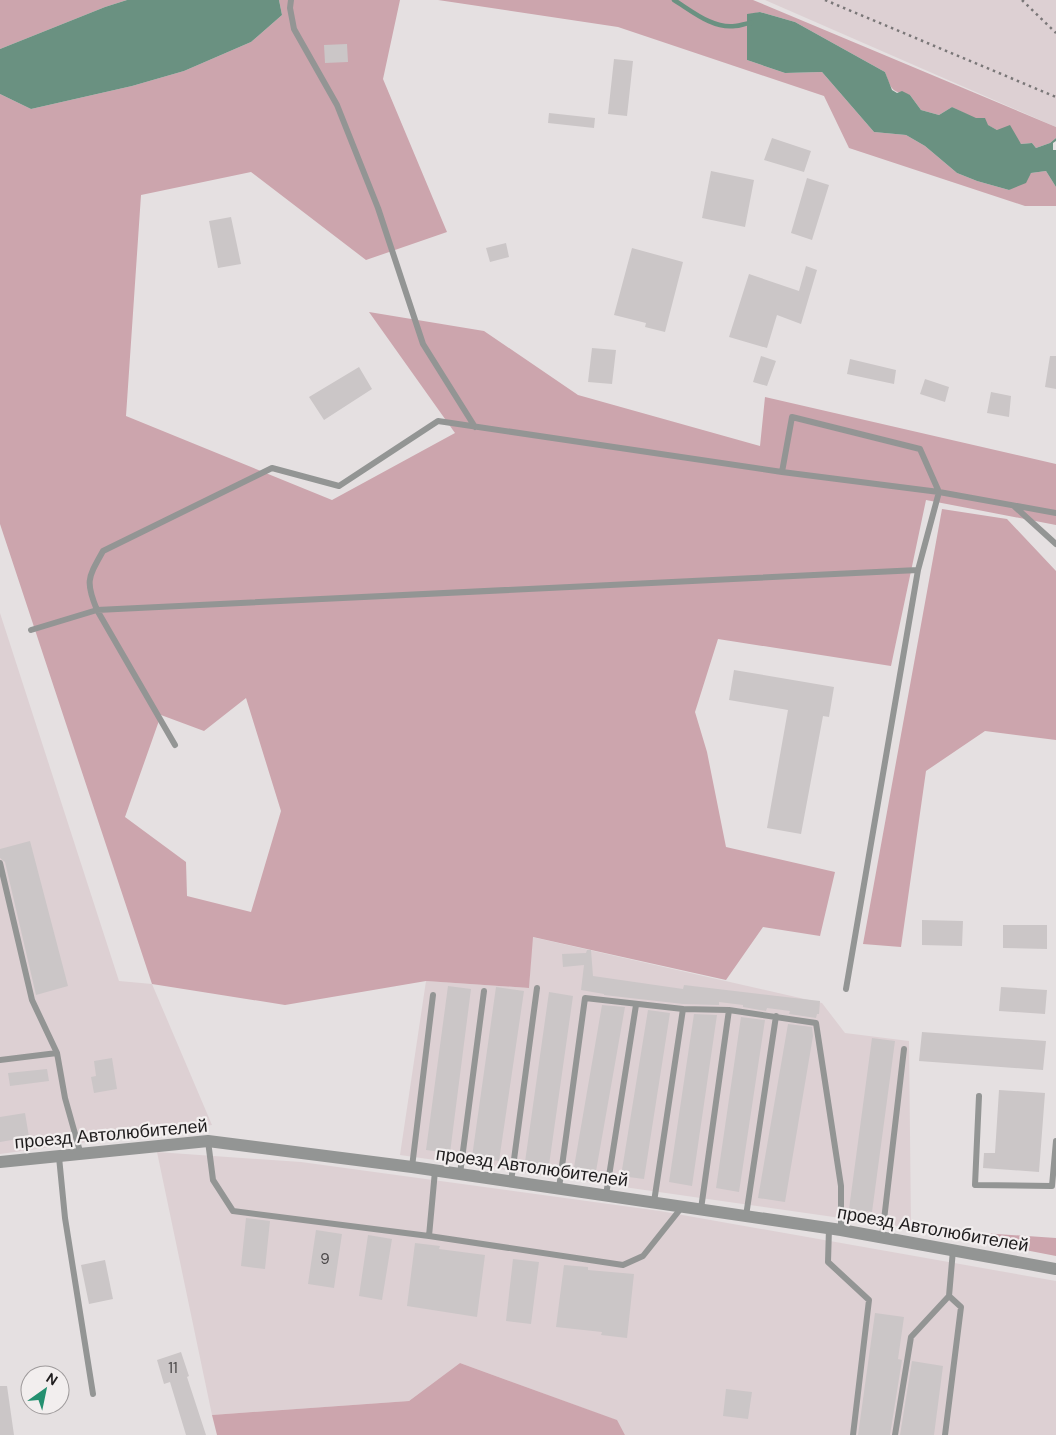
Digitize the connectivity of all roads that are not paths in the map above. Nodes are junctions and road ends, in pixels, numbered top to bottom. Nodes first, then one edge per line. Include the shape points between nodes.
1 (292, 0) edge
2 (476, 427) junction
3 (782, 472) junction
4 (939, 492) junction
5 (1013, 505) junction
6 (1056, 513) edge
7 (1056, 544) edge
8 (918, 570) junction
9 (97, 610) junction
10 (31, 630) dead end
11 (175, 745) dead end
12 (0, 863) edge
13 (537, 988) dead end
14 (846, 989) dead end
15 (484, 991) dead end
16 (433, 995) dead end
17 (636, 1005) junction
18 (683, 1009) junction
19 (729, 1010) junction
20 (776, 1016) junction
21 (904, 1049) dead end
22 (57, 1053) junction
23 (0, 1060) edge
24 (979, 1096) dead end
25 (208, 1141) junction
26 (1056, 1141) edge
27 (80, 1155) junction
28 (59, 1157) junction
29 (0, 1162) edge
30 (412, 1167) junction
31 (435, 1171) junction
32 (460, 1174) junction
33 (511, 1182) junction
34 (558, 1188) junction
35 (606, 1195) junction
36 (654, 1202) junction
37 (683, 1206) junction
38 (701, 1209) junction
39 (746, 1216) junction
40 (835, 1229) junction
41 (429, 1236) junction
42 (882, 1237) junction
43 (953, 1250) junction
44 (1056, 1269) edge
45 (949, 1296) junction
46 (92, 1394) dead end
47 (853, 1435) edge
48 (895, 1435) edge
49 (945, 1435) edge

1 - 2 lane via 290,8 294,29 337,105 378,208 423,344
2 - 3 lane
2 - 9 lane via 438,421 339,486 272,468 103,551 90,574 89,590
3 - 4 lane
3 - 4 lane via 792,417 920,450
4 - 5 lane
4 - 8 lane
5 - 6 lane
5 - 7 lane
8 - 9 lane
8 - 14 lane
9 - 10 lane
9 - 11 lane
12 - 22 lane via 32,1000
13 - 33 lane
15 - 32 lane
16 - 30 lane
17 - 18 lane
17 - 34 lane via 585,998
17 - 35 lane
18 - 19 lane
18 - 36 lane
19 - 20 lane
19 - 38 lane
20 - 39 lane
20 - 40 lane via 816,1023 842,1186
21 - 42 lane
22 - 23 lane
22 - 27 lane
24 - 26 lane via 975,1184 1052,1186
25 - 27 street, проезд Автолюбителей
25 - 30 street, проезд Автолюбителей
25 - 41 lane via 213,1180 234,1211
27 - 28 street, проезд Автолюбителей
28 - 29 street, проезд Автолюбителей
28 - 46 lane
30 - 31 street, проезд Автолюбителей
31 - 32 street, проезд Автолюбителей
31 - 41 lane
32 - 33 street, проезд Автолюбителей
33 - 34 street, проезд Автолюбителей
34 - 35 street, проезд Автолюбителей
35 - 36 street, проезд Автолюбителей
36 - 37 street, проезд Автолюбителей
37 - 38 street, проезд Автолюбителей
37 - 41 lane via 643,1256 623,1265
38 - 39 street, проезд Автолюбителей
39 - 40 street, проезд Автолюбителей
40 - 42 street, проезд Автолюбителей
40 - 47 lane via 828,1262 869,1300
42 - 43 street, проезд Автолюбителей
43 - 44 street, проезд Автолюбителей
43 - 45 lane
45 - 48 lane via 911,1337
45 - 49 lane via 961,1307

